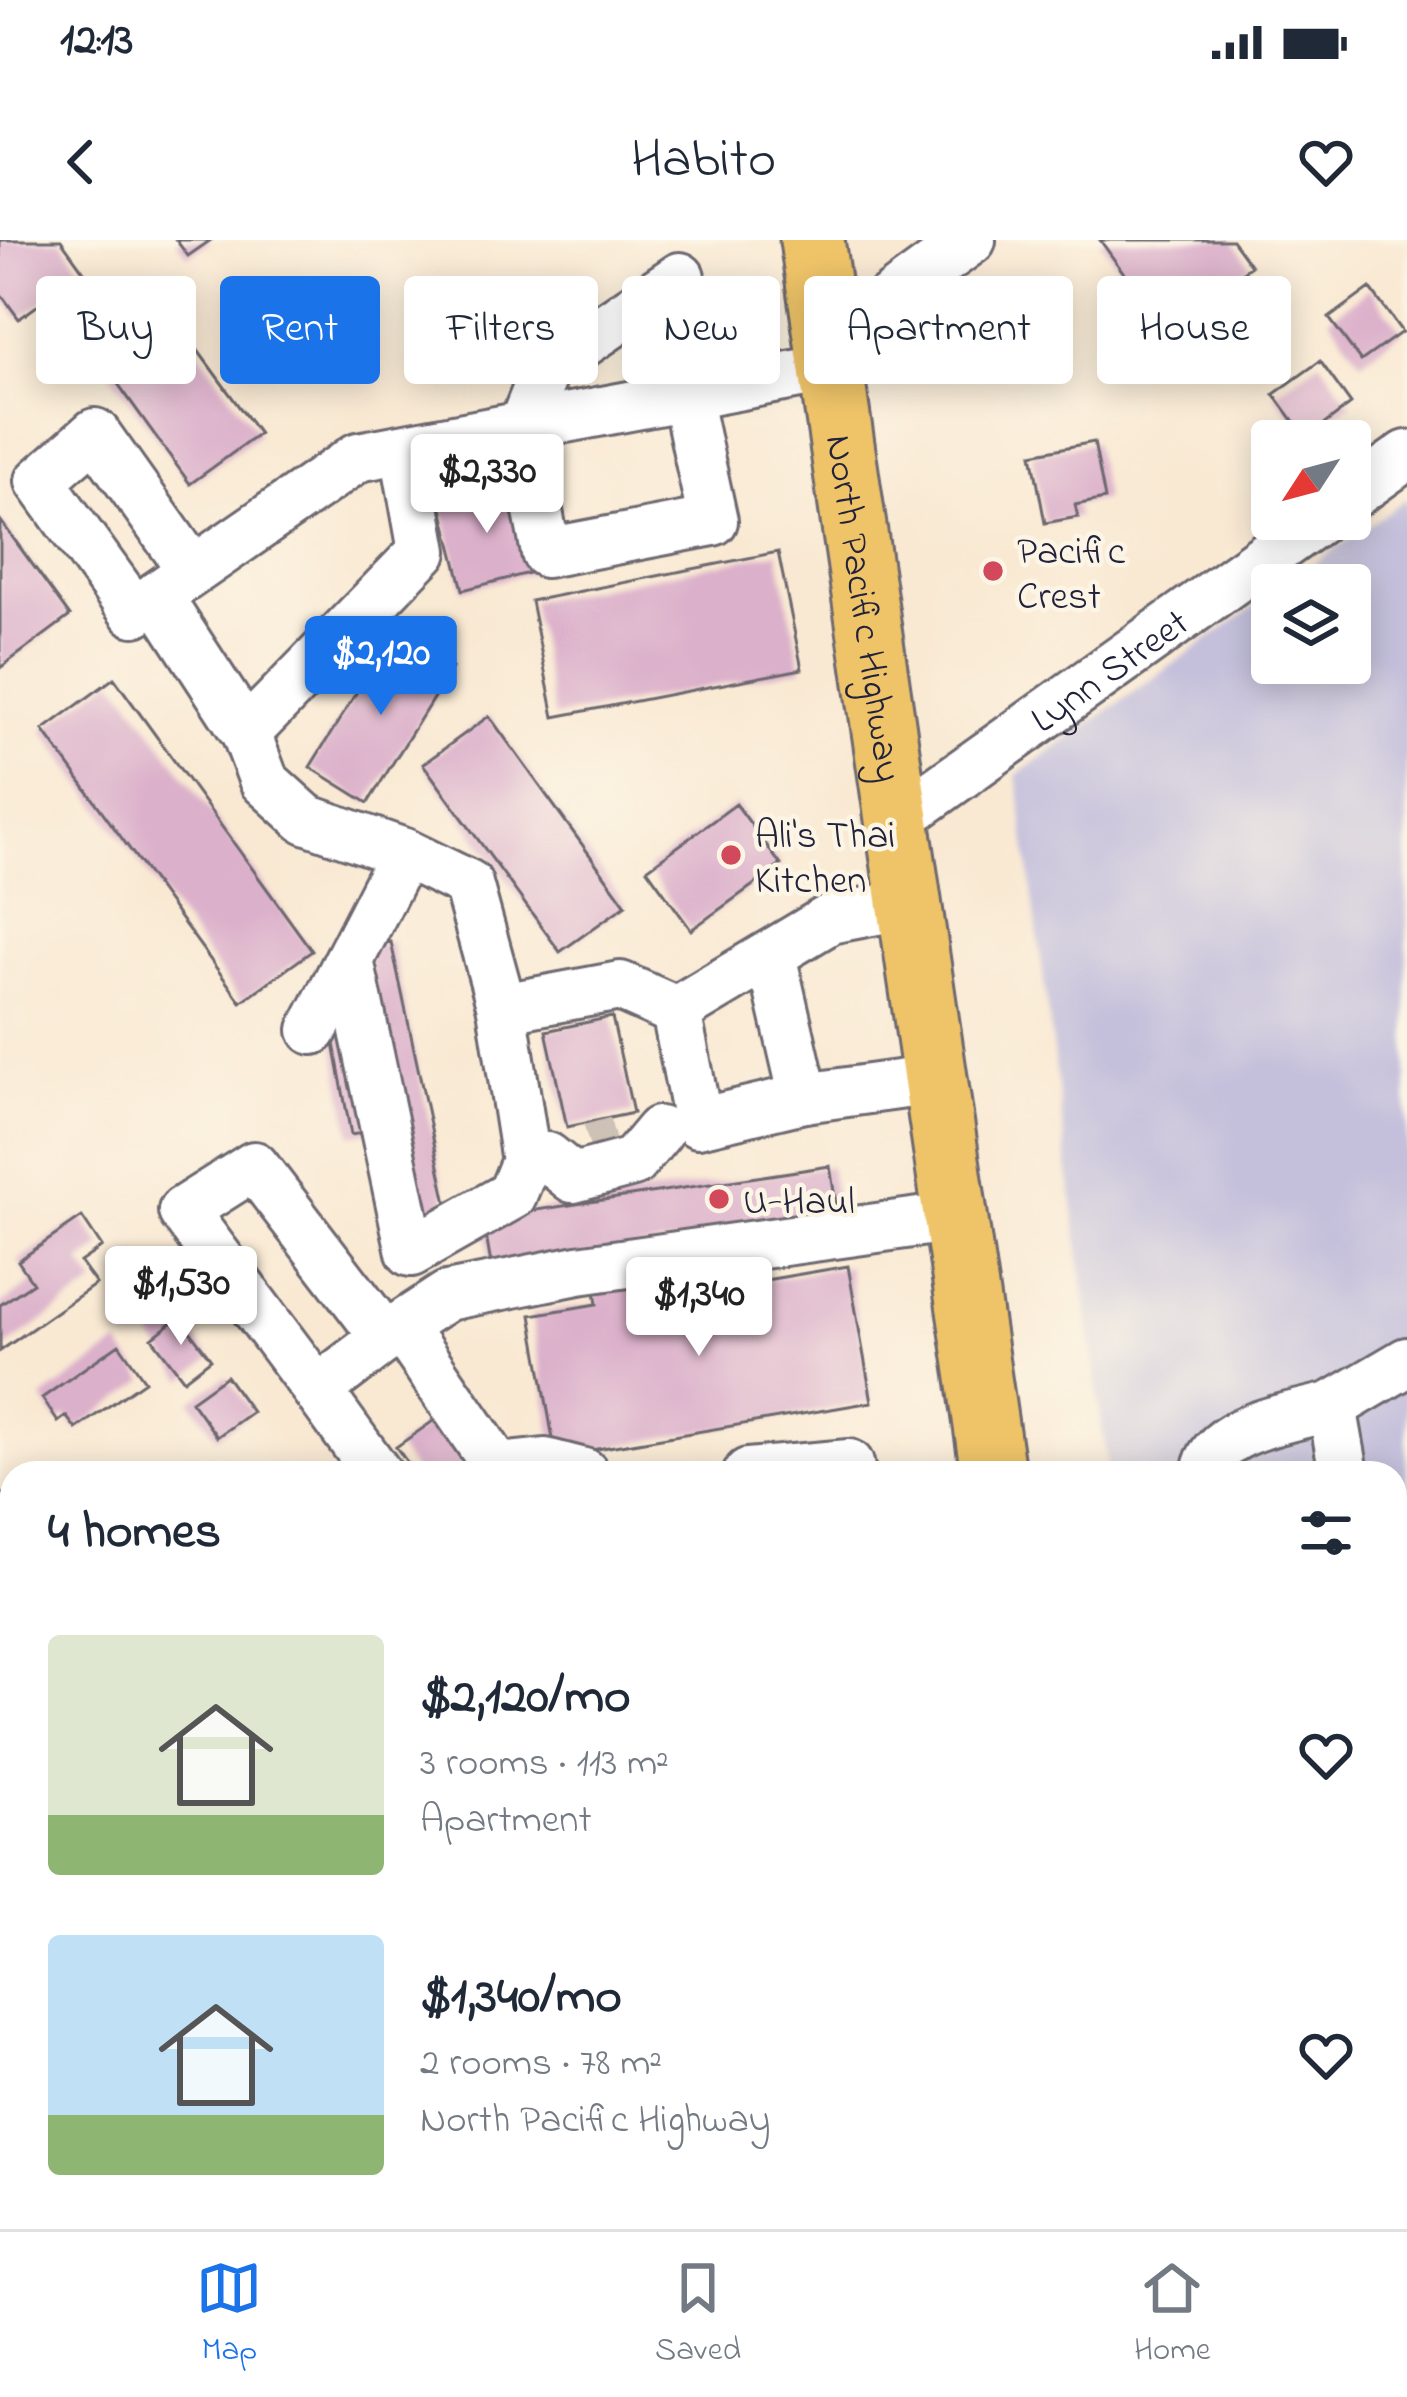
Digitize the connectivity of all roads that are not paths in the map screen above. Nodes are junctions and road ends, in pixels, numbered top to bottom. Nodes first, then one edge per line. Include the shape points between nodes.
1 (812, 240) edge
2 (971, 240) edge
3 (818, 276) edge
4 (927, 276) edge
5 (622, 316) edge
6 (804, 363) edge
7 (834, 384) edge
8 (686, 396) junction
9 (522, 428) junction
10 (405, 451) junction
11 (1407, 455) edge
12 (1371, 481) edge
13 (1290, 540) edge
14 (246, 733) junction
15 (896, 821) junction
16 (404, 853) junction
17 (908, 904) junction
18 (771, 955) junction
19 (349, 960) junction
20 (502, 1008) junction
21 (676, 1011) junction
22 (313, 1030) dead end
23 (934, 1079) junction
24 (804, 1097) junction
25 (606, 1144) junction
26 (955, 1217) junction
27 (393, 1332) junction
28 (1407, 1362) edge
29 (317, 1390) junction
30 (1331, 1406) junction
31 (367, 1461) edge
32 (493, 1461) edge
33 (991, 1461) edge
34 (1208, 1461) edge
35 (1342, 1461) edge

1 - 3 main road, North Pacific Highway
2 - 4 street
5 - 9 street via 546,368
6 - 8 street
7 - 15 main road, North Pacific Highway
8 - 9 street
8 - 9 street via 713,520 692,525 546,553
9 - 10 street
10 - 14 street via 423,551
10 - 14 street via 358,457 175,584
11 - 12 street
13 - 15 street, Lynn Street
14 - 16 street via 264,781 306,819
15 - 17 main road, North Pacific Highway
16 - 19 street
16 - 20 street via 467,884
17 - 18 street via 830,919
17 - 23 main road, North Pacific Highway
18 - 21 street
18 - 24 street
19 - 22 street
19 - 25 street via 411,1252
20 - 21 street via 620,986
20 - 25 street
21 - 25 street
23 - 24 street
23 - 26 main road, North Pacific Highway
24 - 25 street
26 - 27 street via 447,1296
26 - 33 main road, North Pacific Highway
27 - 29 street
27 - 29 street via 254,1166 182,1210
27 - 32 street
28 - 30 street
29 - 31 street
30 - 34 street via 1228,1439
30 - 35 street

